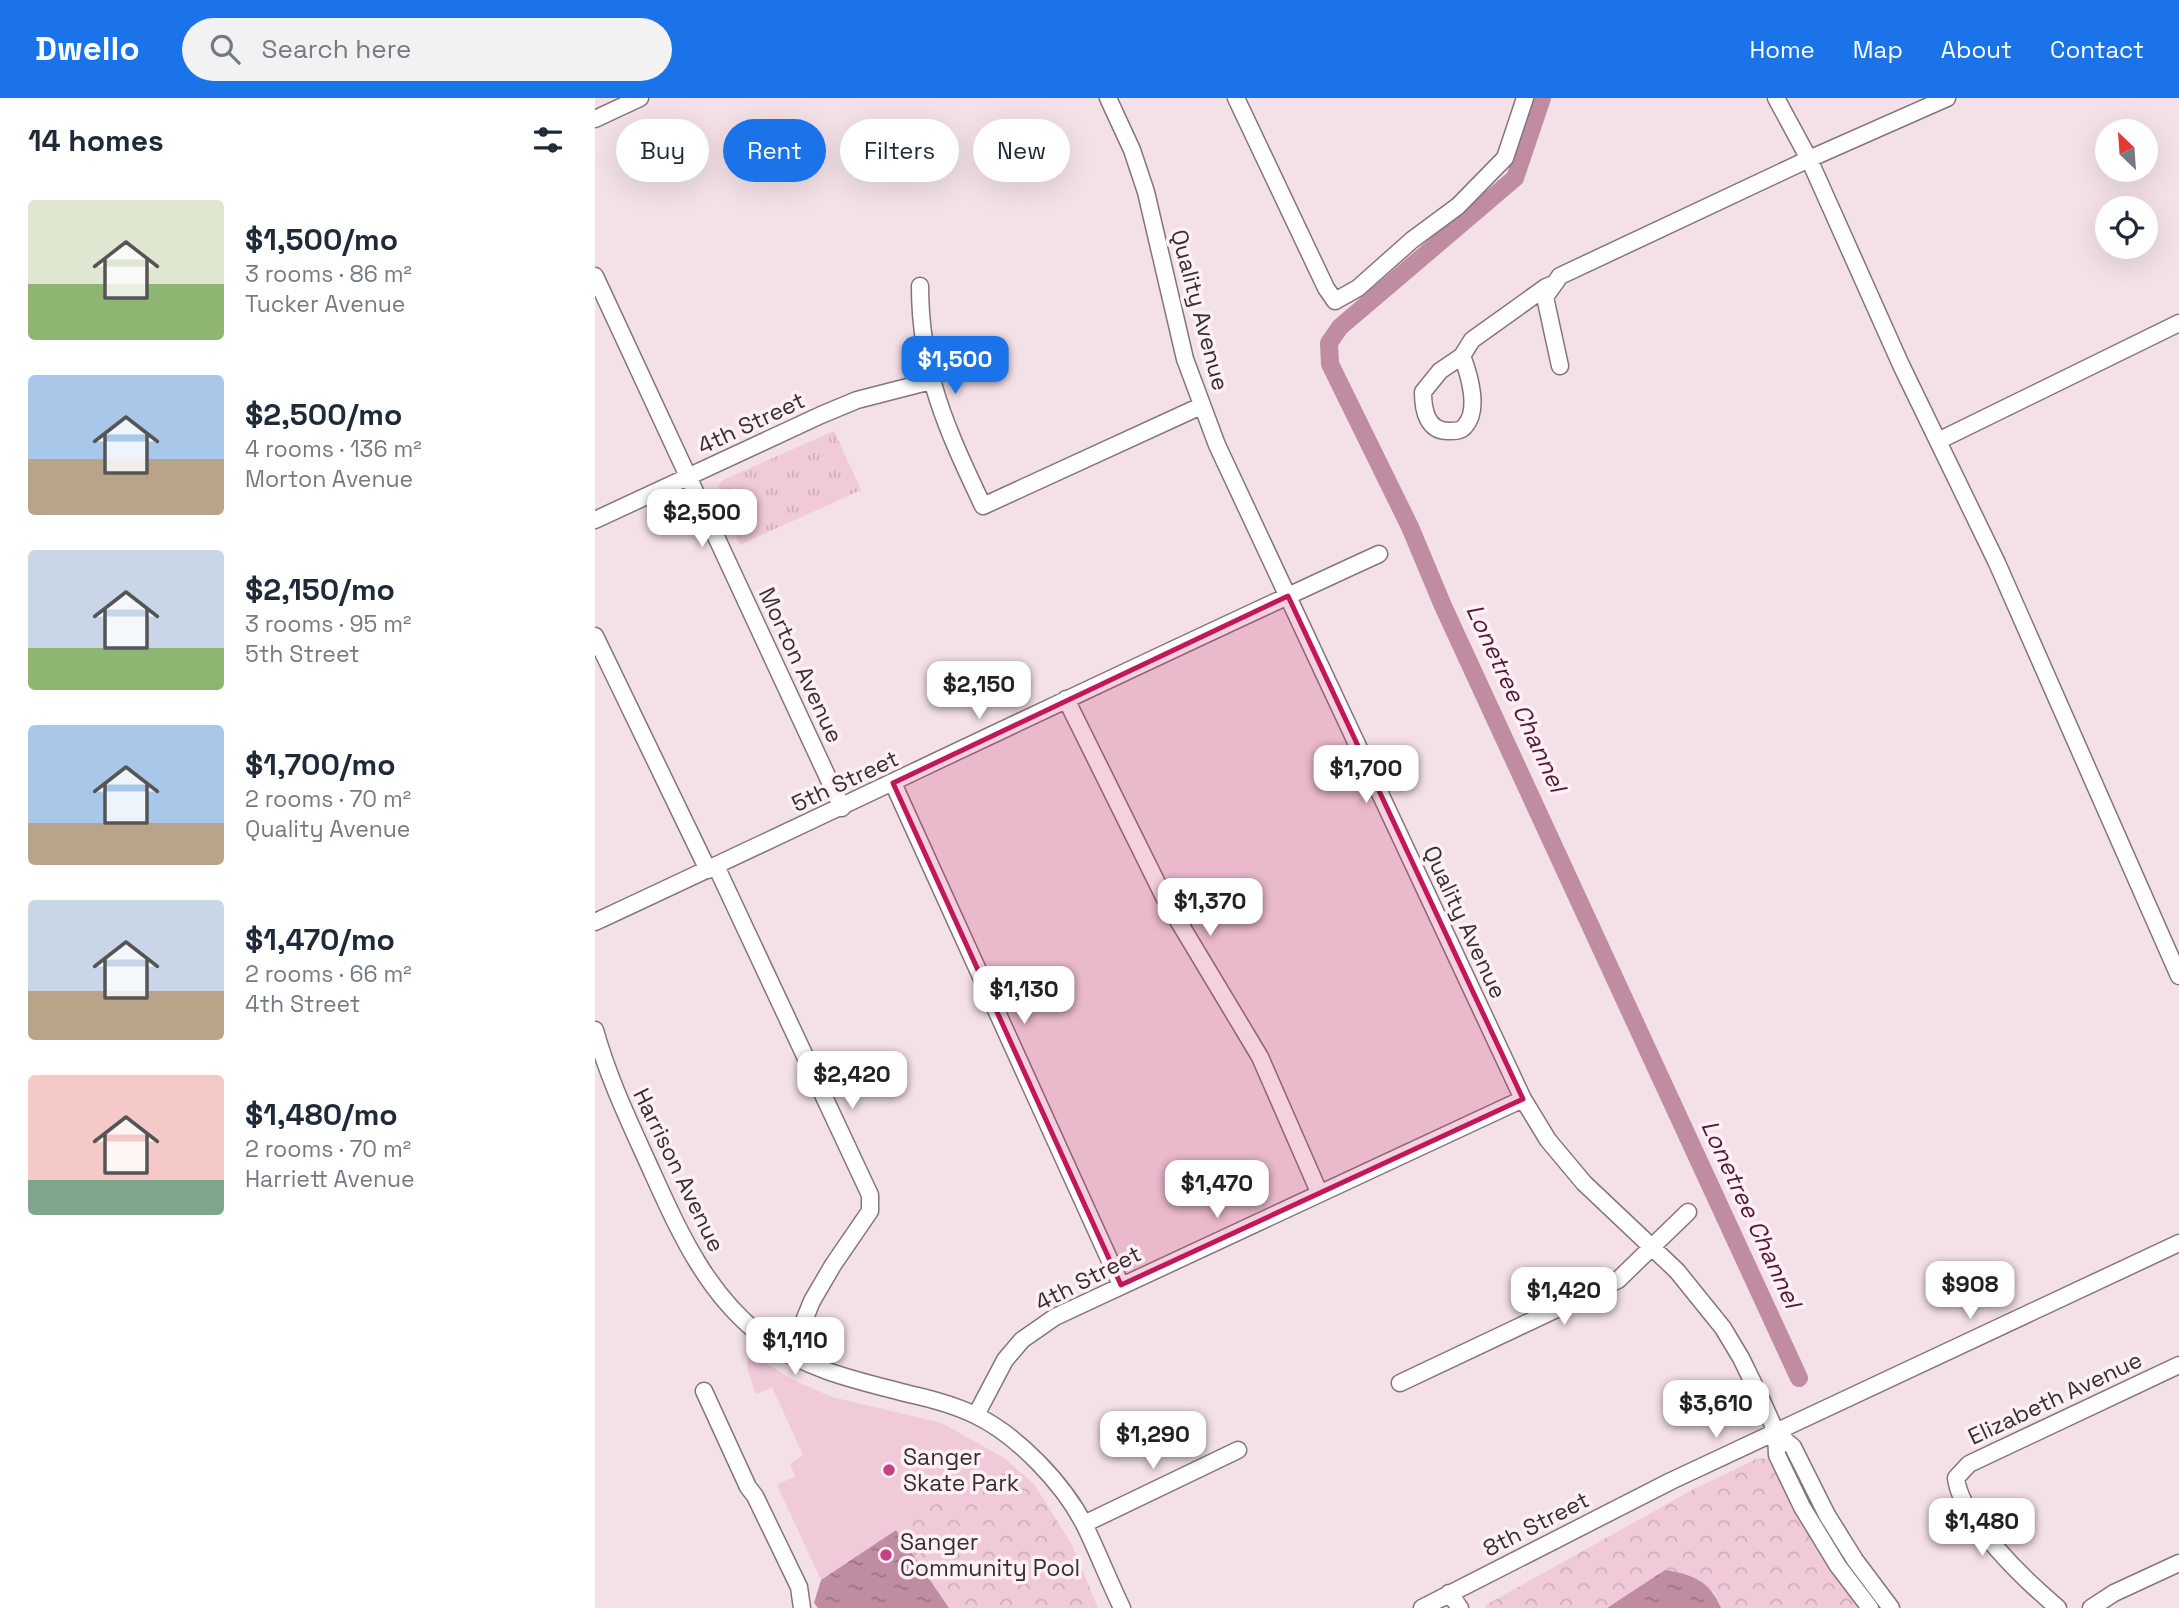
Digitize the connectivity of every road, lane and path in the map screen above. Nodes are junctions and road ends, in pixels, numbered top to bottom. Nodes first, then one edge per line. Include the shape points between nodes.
1 (640, 98) edge
2 (1108, 98) edge
3 (1236, 98) edge
4 (1525, 98) edge
5 (1776, 98) edge
6 (1947, 98) edge
7 (595, 119) edge
8 (1809, 159) junction
9 (595, 276) edge
10 (1553, 285) junction
11 (920, 286) dead end
12 (2179, 323) edge
13 (1461, 356) junction
14 (1560, 366) dead end
15 (931, 381) junction
16 (1201, 406) junction
17 (1938, 441) junction
18 (689, 477) junction
19 (595, 520) edge
20 (1379, 554) dead end
21 (1288, 596) junction
22 (595, 636) edge
23 (1066, 699) junction
24 (893, 783) junction
25 (842, 807) junction
26 (712, 868) junction
27 (595, 922) edge
28 (2179, 976) edge
29 (595, 1030) edge
30 (1523, 1099) junction
31 (1319, 1192) junction
32 (1688, 1212) dead end
33 (2179, 1243) edge
34 (1652, 1248) junction
35 (1121, 1285) junction
36 (790, 1355) junction
37 (2179, 1365) edge
38 (1400, 1383) dead end
39 (704, 1391) dead end
40 (976, 1415) junction
41 (1776, 1432) junction
42 (1238, 1450) dead end
43 (1084, 1524) junction
44 (2179, 1563) edge
45 (1449, 1593) junction
46 (801, 1608) edge
47 (1122, 1608) edge
48 (1422, 1608) edge
49 (1460, 1608) edge
50 (1870, 1608) edge
51 (1891, 1608) edge
52 (2058, 1608) edge
53 (2091, 1608) edge

1 - 7 street
2 - 16 street, Quality Avenue via 1146,192 1185,359
3 - 4 street via 1335,301 1358,288 1458,206 1506,158
5 - 8 street
6 - 8 street
8 - 10 street via 1560,276
8 - 17 street
9 - 18 street, Morton Avenue
10 - 13 street via 1472,340
10 - 14 street via 1545,297
11 - 15 street via 921,331
12 - 17 street
13 - 13 street via 1440,371 1423,392 1423,411 1443,432 1467,425 1472,409 1468,372
15 - 16 street via 983,506
15 - 18 street, 4th Street via 845,405
16 - 21 street, Quality Avenue
17 - 28 street via 1997,563
18 - 19 street, 4th Street
18 - 25 street, Morton Avenue
20 - 21 street, 5th Street
21 - 23 street, 5th Street
21 - 30 street, Quality Avenue
22 - 26 street
23 - 24 street, 5th Street
23 - 31 street via 1164,897 1260,1058
24 - 25 street, 5th Street
24 - 35 street
25 - 26 street, 5th Street
26 - 27 street, 5th Street
26 - 36 street via 870,1195 870,1211 812,1301
29 - 36 street, Harrison Avenue via 611,1082 691,1254 732,1309
30 - 31 street, 4th Street
30 - 34 street, Quality Avenue via 1548,1140 1584,1183
31 - 35 street, 4th Street
32 - 34 street
33 - 41 street, 8th Street
34 - 38 street via 1602,1289
34 - 41 street, Quality Avenue via 1723,1328
35 - 40 street, 4th Street via 1055,1317 1022,1340 1005,1360
36 - 40 street, Harrison Avenue via 824,1371
37 - 52 street, Elizabeth Avenue via 1969,1464 1956,1478 1982,1530
39 - 46 street via 799,1587
40 - 43 street, Harrison Avenue via 1009,1437 1042,1468
41 - 45 street, 8th Street
41 - 50 street, Quality Avenue via 1777,1455 1803,1507
41 - 51 street, Quality Avenue via 1793,1447 1827,1515
42 - 43 street
43 - 47 street, Harrison Avenue
44 - 53 street
45 - 48 street, 8th Street
45 - 49 street

